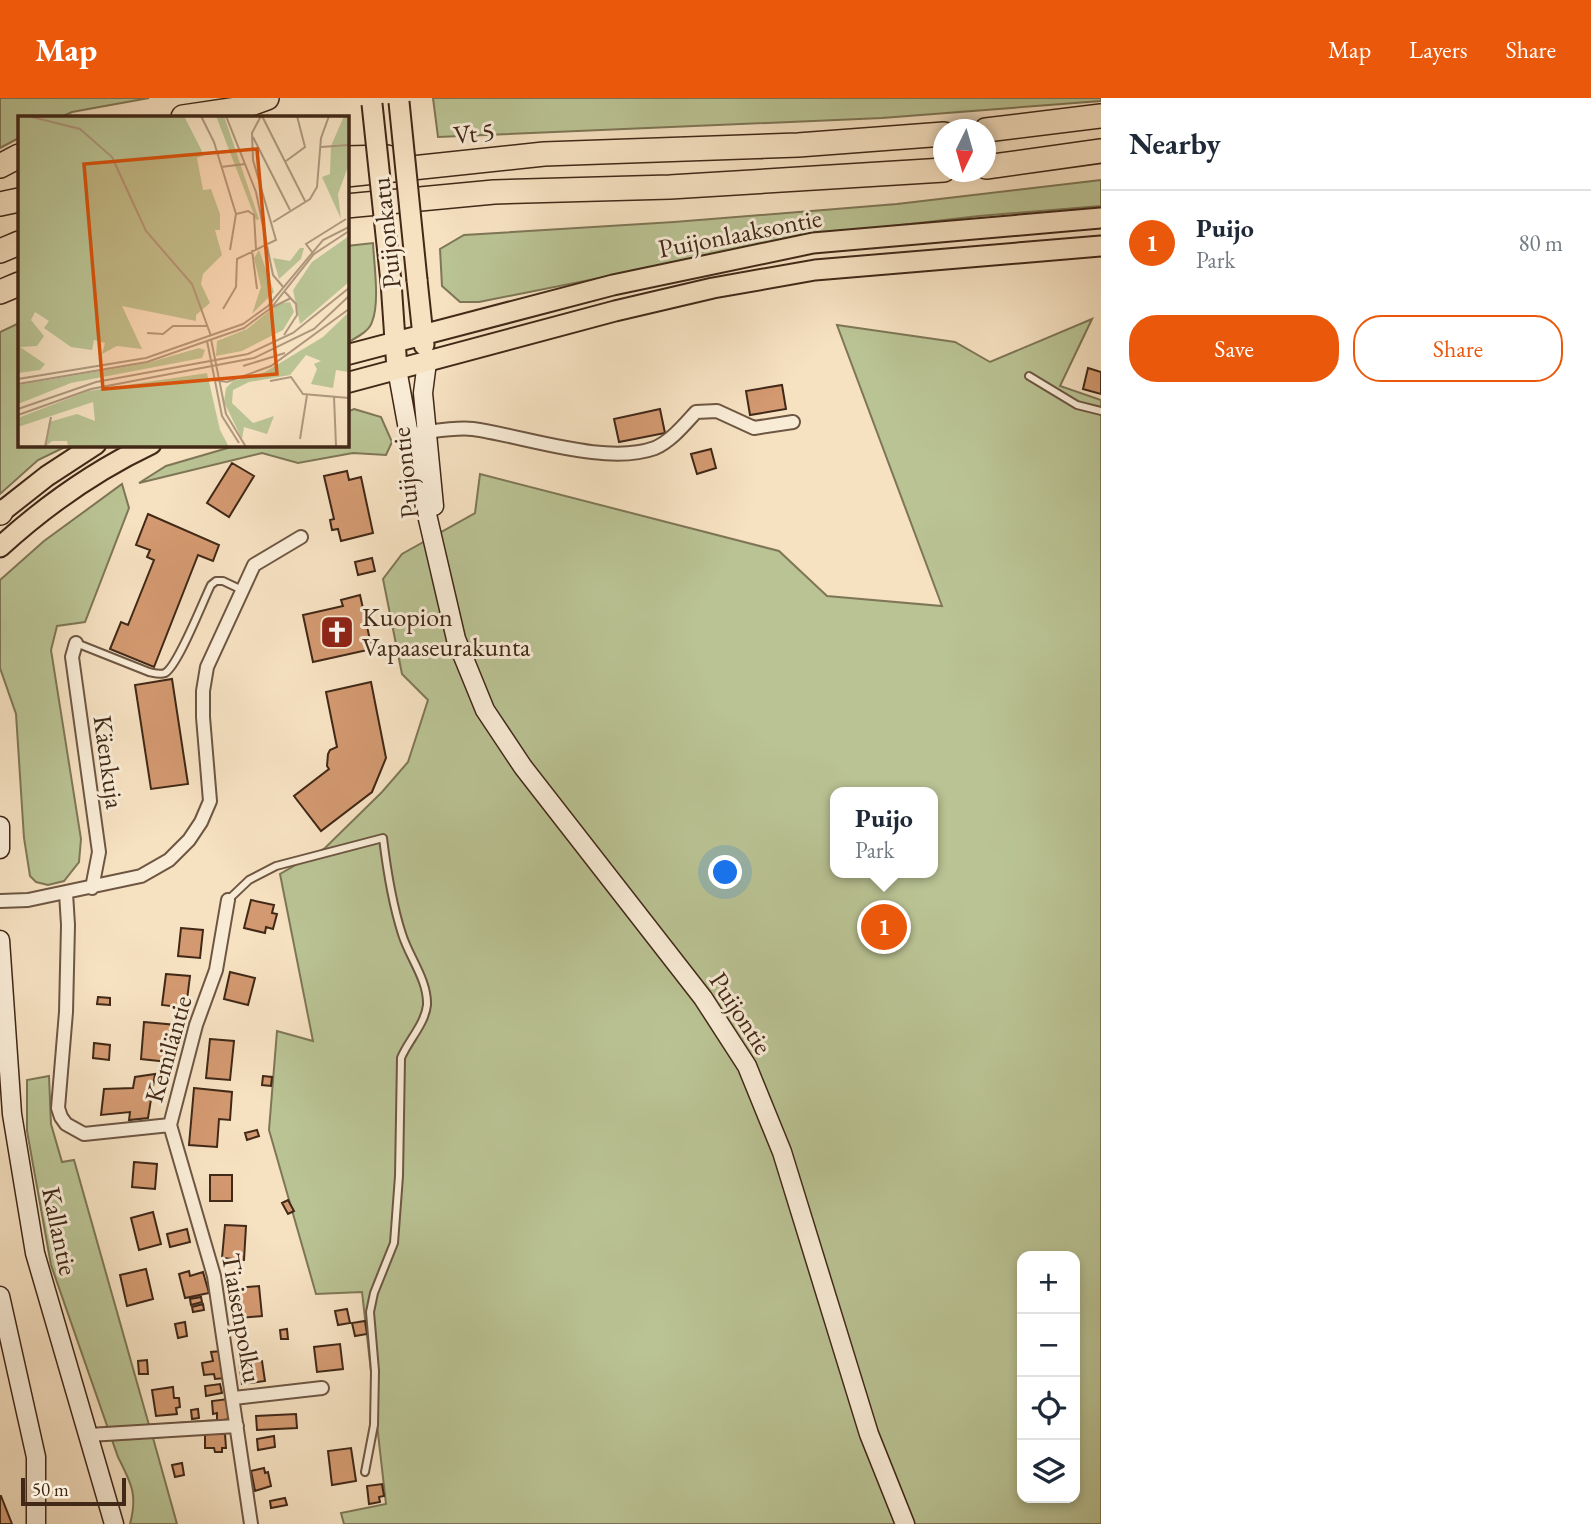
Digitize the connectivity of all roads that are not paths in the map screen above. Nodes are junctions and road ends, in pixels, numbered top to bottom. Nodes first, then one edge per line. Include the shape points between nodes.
1 (267, 98) edge
2 (398, 100) edge
3 (372, 101) edge
4 (190, 116) edge
5 (1101, 116) edge
6 (996, 129) edge
7 (933, 135) edge
8 (1101, 151) edge
9 (544, 154) junction
10 (18, 157) edge
11 (348, 158) edge
12 (996, 165) edge
13 (0, 166) edge
14 (933, 171) edge
15 (348, 175) edge
16 (18, 200) edge
17 (0, 204) edge
18 (348, 206) edge
19 (1101, 218) edge
20 (18, 243) edge
21 (1101, 246) edge
22 (0, 251) edge
23 (422, 334) junction
24 (395, 341) junction
25 (348, 354) edge
26 (427, 362) junction
27 (397, 369) junction
28 (1029, 376) dead end
29 (348, 382) edge
30 (1101, 411) edge
31 (793, 422) dead end
32 (427, 432) junction
33 (408, 434) junction
34 (93, 446) edge
35 (147, 446) edge
36 (0, 513) edge
37 (301, 537) dead end
38 (0, 547) edge
39 (442, 579) junction
40 (243, 590) junction
41 (76, 643) joint
42 (0, 825) edge
43 (0, 849) edge
44 (92, 888) junction
45 (66, 893) junction
46 (228, 900) joint
47 (0, 901) edge
48 (0, 940) edge
49 (170, 1125) junction
50 (0, 1296) edge
51 (323, 1388) dead end
52 (234, 1398) junction
53 (237, 1426) junction
54 (89, 1435) junction
55 (365, 1472) dead end
56 (36, 1524) edge
57 (114, 1524) edge
58 (251, 1524) edge
59 (905, 1524) edge

1 - 4 highway via 237,109
2 - 23 main road, Puijonkatu, bridge
3 - 24 main road, Puijonkatu, bridge
5 - 6 highway
7 - 9 highway, Vt 5 via 798,145
8 - 12 highway
9 - 11 highway
9 - 15 highway, Vt 5
10 - 13 highway
14 - 18 highway via 670,187 494,192
16 - 17 highway
19 - 23 main road, Puijonlaaksontie via 813,243 613,285
20 - 22 highway
21 - 26 main road, Puijonlaaksontie via 815,270 701,291
23 - 24 main road, Puijonlaaksontie
23 - 26 main road, Puijonkatu
24 - 25 main road, Puijonlaaksontie
24 - 27 main road, Puijonkatu
26 - 27 main road, Puijonlaaksontie
26 - 32 street, Puijontie via 423,393
27 - 29 main road, Puijonlaaksontie
27 - 33 street, Puijontie
28 - 30 lane via 1077,405
31 - 32 street via 754,428 717,411 696,412 661,444 628,452 581,451 470,429
32 - 33 street
32 - 39 street, Puijontie
33 - 39 street, Puijontie
34 - 36 main road
35 - 38 main road via 62,495
37 - 40 street via 254,565
39 - 59 street, Puijontie via 456,639 485,710 523,767 703,998 747,1066 782,1152 869,1434
40 - 41 lane via 223,581 211,585 167,672 149,672
40 - 44 street via 207,667 203,717 210,801 201,822 169,860 141,876
41 - 44 street, Käenkuja via 72,657 99,852
42 - 43 street
44 - 45 street
45 - 47 street
45 - 49 street, Kemiläntie via 61,1117 84,1134
46 - 49 street, Kemiläntie via 216,970 196,1025
46 - 55 lane via 249,880 276,866 383,838 402,935 426,992 423,1020 401,1058 394,1243 370,1312 374,1424
48 - 54 street, Kallantie via 12,1114 35,1253
49 - 52 street, Tiaisenpolku via 214,1276
50 - 56 street via 36,1457
51 - 52 street
52 - 53 street, Tiaisenpolku
53 - 54 street
53 - 58 street, Tiaisenpolku
54 - 57 street, Kallantie

